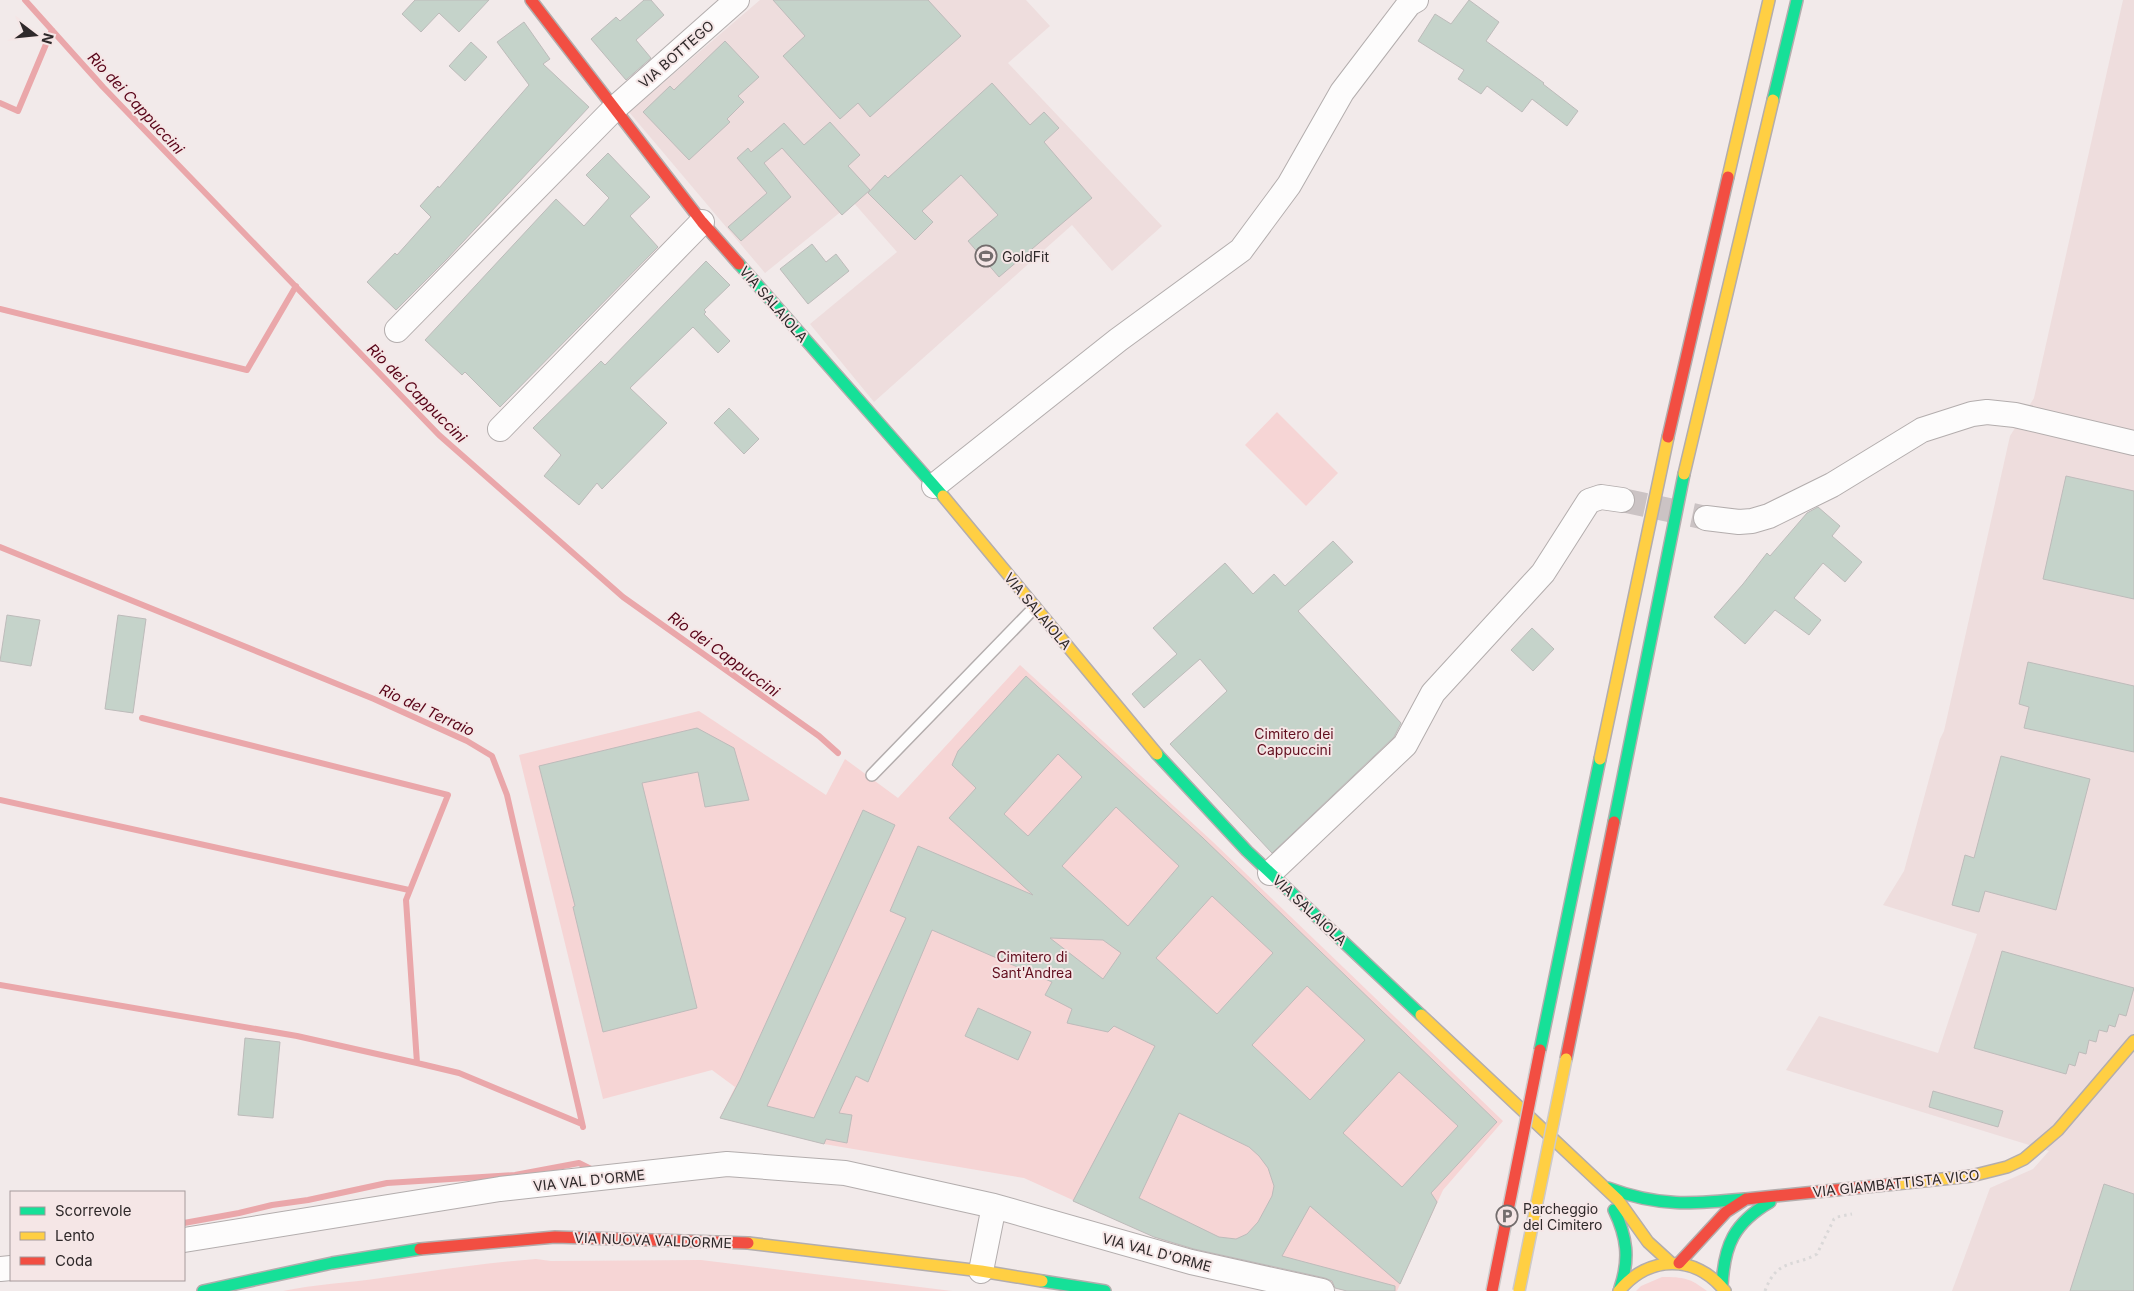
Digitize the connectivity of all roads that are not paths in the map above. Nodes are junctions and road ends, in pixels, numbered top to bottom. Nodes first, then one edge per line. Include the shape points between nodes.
1 (530, 0) edge
2 (737, 0) edge
3 (1416, 0) edge
4 (1769, 0) edge
5 (1797, 0) edge
6 (614, 108) junction
7 (702, 222) junction
8 (398, 330) dead end
9 (500, 429) dead end
10 (2134, 443) edge
11 (934, 486) junction
12 (1622, 500) tunnel mouth
13 (1706, 518) tunnel mouth
14 (1035, 606) junction
15 (872, 775) dead end
16 (1270, 873) junction
17 (2134, 1041) edge
18 (1594, 1177) junction
19 (1605, 1187) junction
20 (1783, 1195) junction
21 (1746, 1199) junction
22 (994, 1206) junction
23 (185, 1240) edge
24 (1675, 1263) junction
25 (981, 1271) junction
26 (1723, 1288) edge
27 (1619, 1290) edge
28 (203, 1291) edge
29 (1105, 1291) edge
30 (1322, 1291) edge
31 (1492, 1291) edge
32 (1519, 1291) edge

1 - 6 main road, VIA SALAIOLA
2 - 6 street, VIA BOTTEGO
3 - 11 street via 1409,4 1342,92 1289,185 1241,250 1118,340
4 - 31 main road, bridge via 1653,500
5 - 32 main road, bridge via 1686,466
6 - 7 main road, VIA SALAIOLA
6 - 8 street, VIA BOTTEGO
7 - 9 street
7 - 11 main road, VIA SALAIOLA
10 - 13 street via 2015,415 1972,414 1922,430 1832,485 1769,516 1739,522
11 - 14 main road, VIA SALAIOLA
12 - 16 street via 1595,497 1589,501 1543,573 1432,693 1405,745
14 - 15 lane
14 - 16 main road, VIA SALAIOLA via 1143,738
16 - 18 main road, VIA SALAIOLA
17 - 20 main road, VIA GIAMBATTISTA VICO via 2058,1130 2038,1149 2007,1167 1971,1176
18 - 19 main road, VIA SALAIOLA
18 - 27 main road, VIA SALAIOLA via 1622,1226 1628,1257
19 - 21 main road via 1662,1205
19 - 24 main road, VIA SALAIOLA via 1648,1242
20 - 21 main road, VIA GIAMBATTISTA VICO
20 - 26 main road, VIA GIAMBATTISTA VICO via 1752,1213 1732,1234 1725,1254
21 - 24 main road, VIA GIAMBATTISTA VICO via 1724,1211 1693,1252
22 - 23 street, VIA VAL D'ORME via 846,1173 726,1164 500,1189
22 - 25 street
22 - 30 street, VIA VAL D'ORME via 1191,1262
24 - 26 main road via 1695,1267 1710,1275
24 - 27 main road via 1643,1270
25 - 28 main road, VIA NUOVA VALDORME via 748,1243 555,1237 438,1246 332,1263
25 - 29 main road, VIA NUOVA VALDORME

